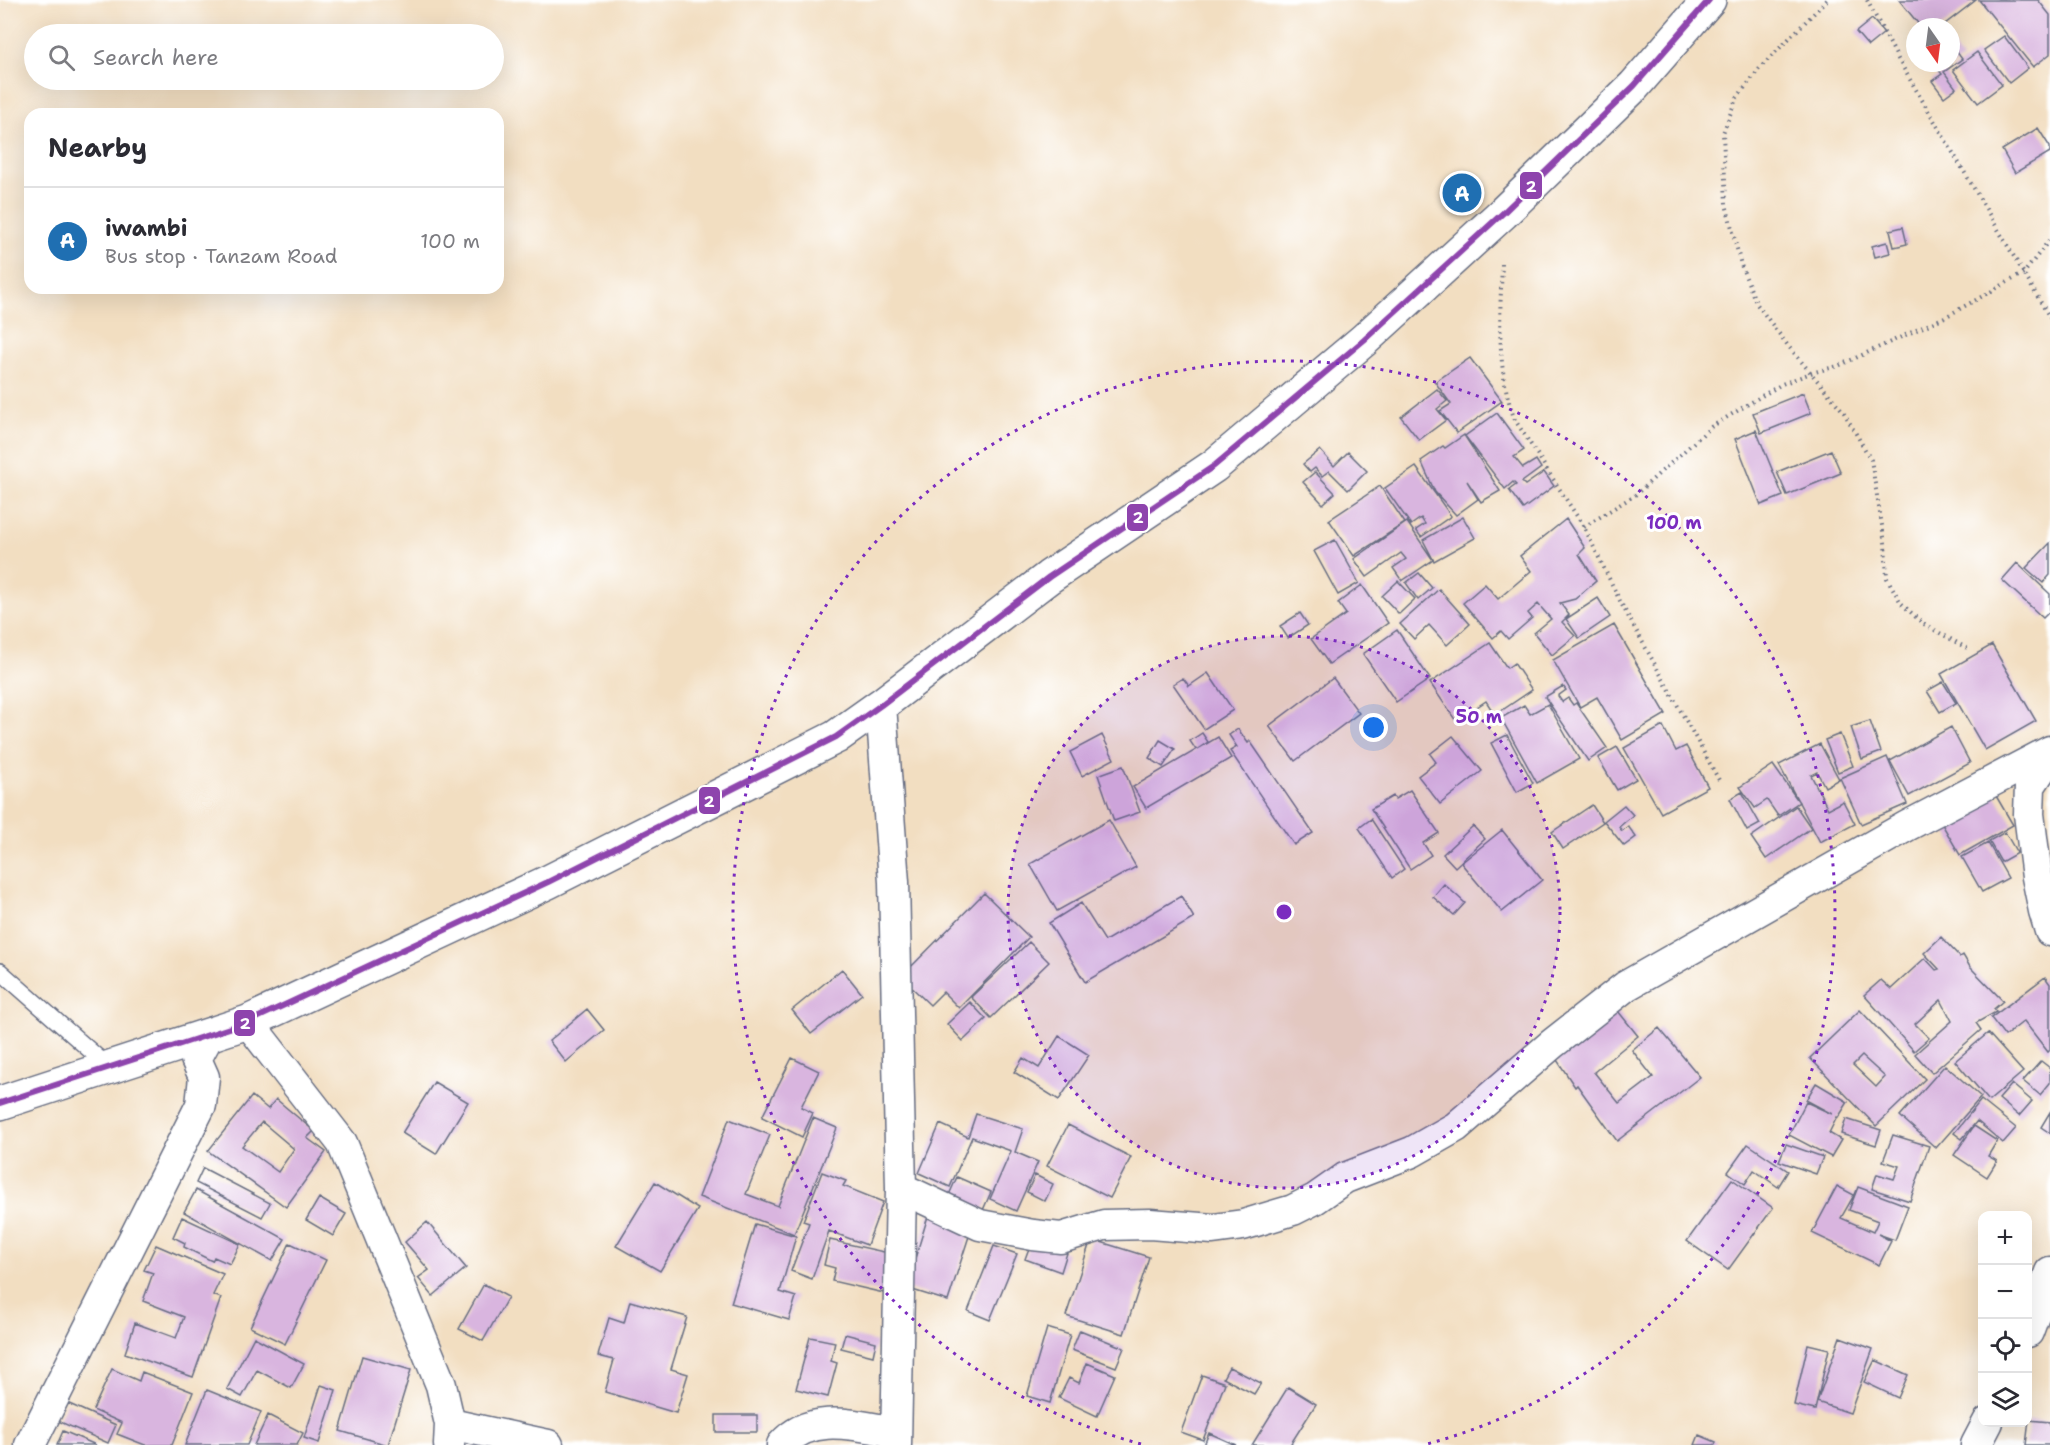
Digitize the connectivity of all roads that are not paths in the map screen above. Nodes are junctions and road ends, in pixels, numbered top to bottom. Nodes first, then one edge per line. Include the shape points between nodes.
1 (1709, 0) edge
2 (881, 705) junction
3 (2050, 751) edge
4 (2050, 756) edge
5 (2050, 931) edge
6 (0, 971) edge
7 (248, 1022) junction
8 (209, 1035) junction
9 (110, 1068) junction
10 (0, 1103) edge
11 (901, 1188) junction
12 (2050, 1272) edge
13 (2032, 1321) edge
14 (1985, 1427) edge
15 (450, 1434) edge
16 (896, 1439) edge
17 (30, 1445) edge
18 (548, 1445) edge
19 (782, 1445) edge
20 (1976, 1445) edge

1 - 2 highway via 1634,86 1364,340 1214,466 1049,577
2 - 7 highway via 836,737 570,872
2 - 11 street via 894,882
3 - 11 street via 1907,826 1626,986 1456,1127 1412,1152 1345,1178 1293,1210 1223,1228 1104,1225 1061,1238 981,1225
4 - 5 street via 2030,786 2037,878
6 - 9 lane
7 - 8 highway
7 - 15 street via 342,1143 441,1385
8 - 9 highway
8 - 17 street via 196,1059 204,1077 201,1105
9 - 10 highway
11 - 16 street
12 - 13 street
14 - 20 street
15 - 18 street
16 - 19 street via 837,1422 813,1424

